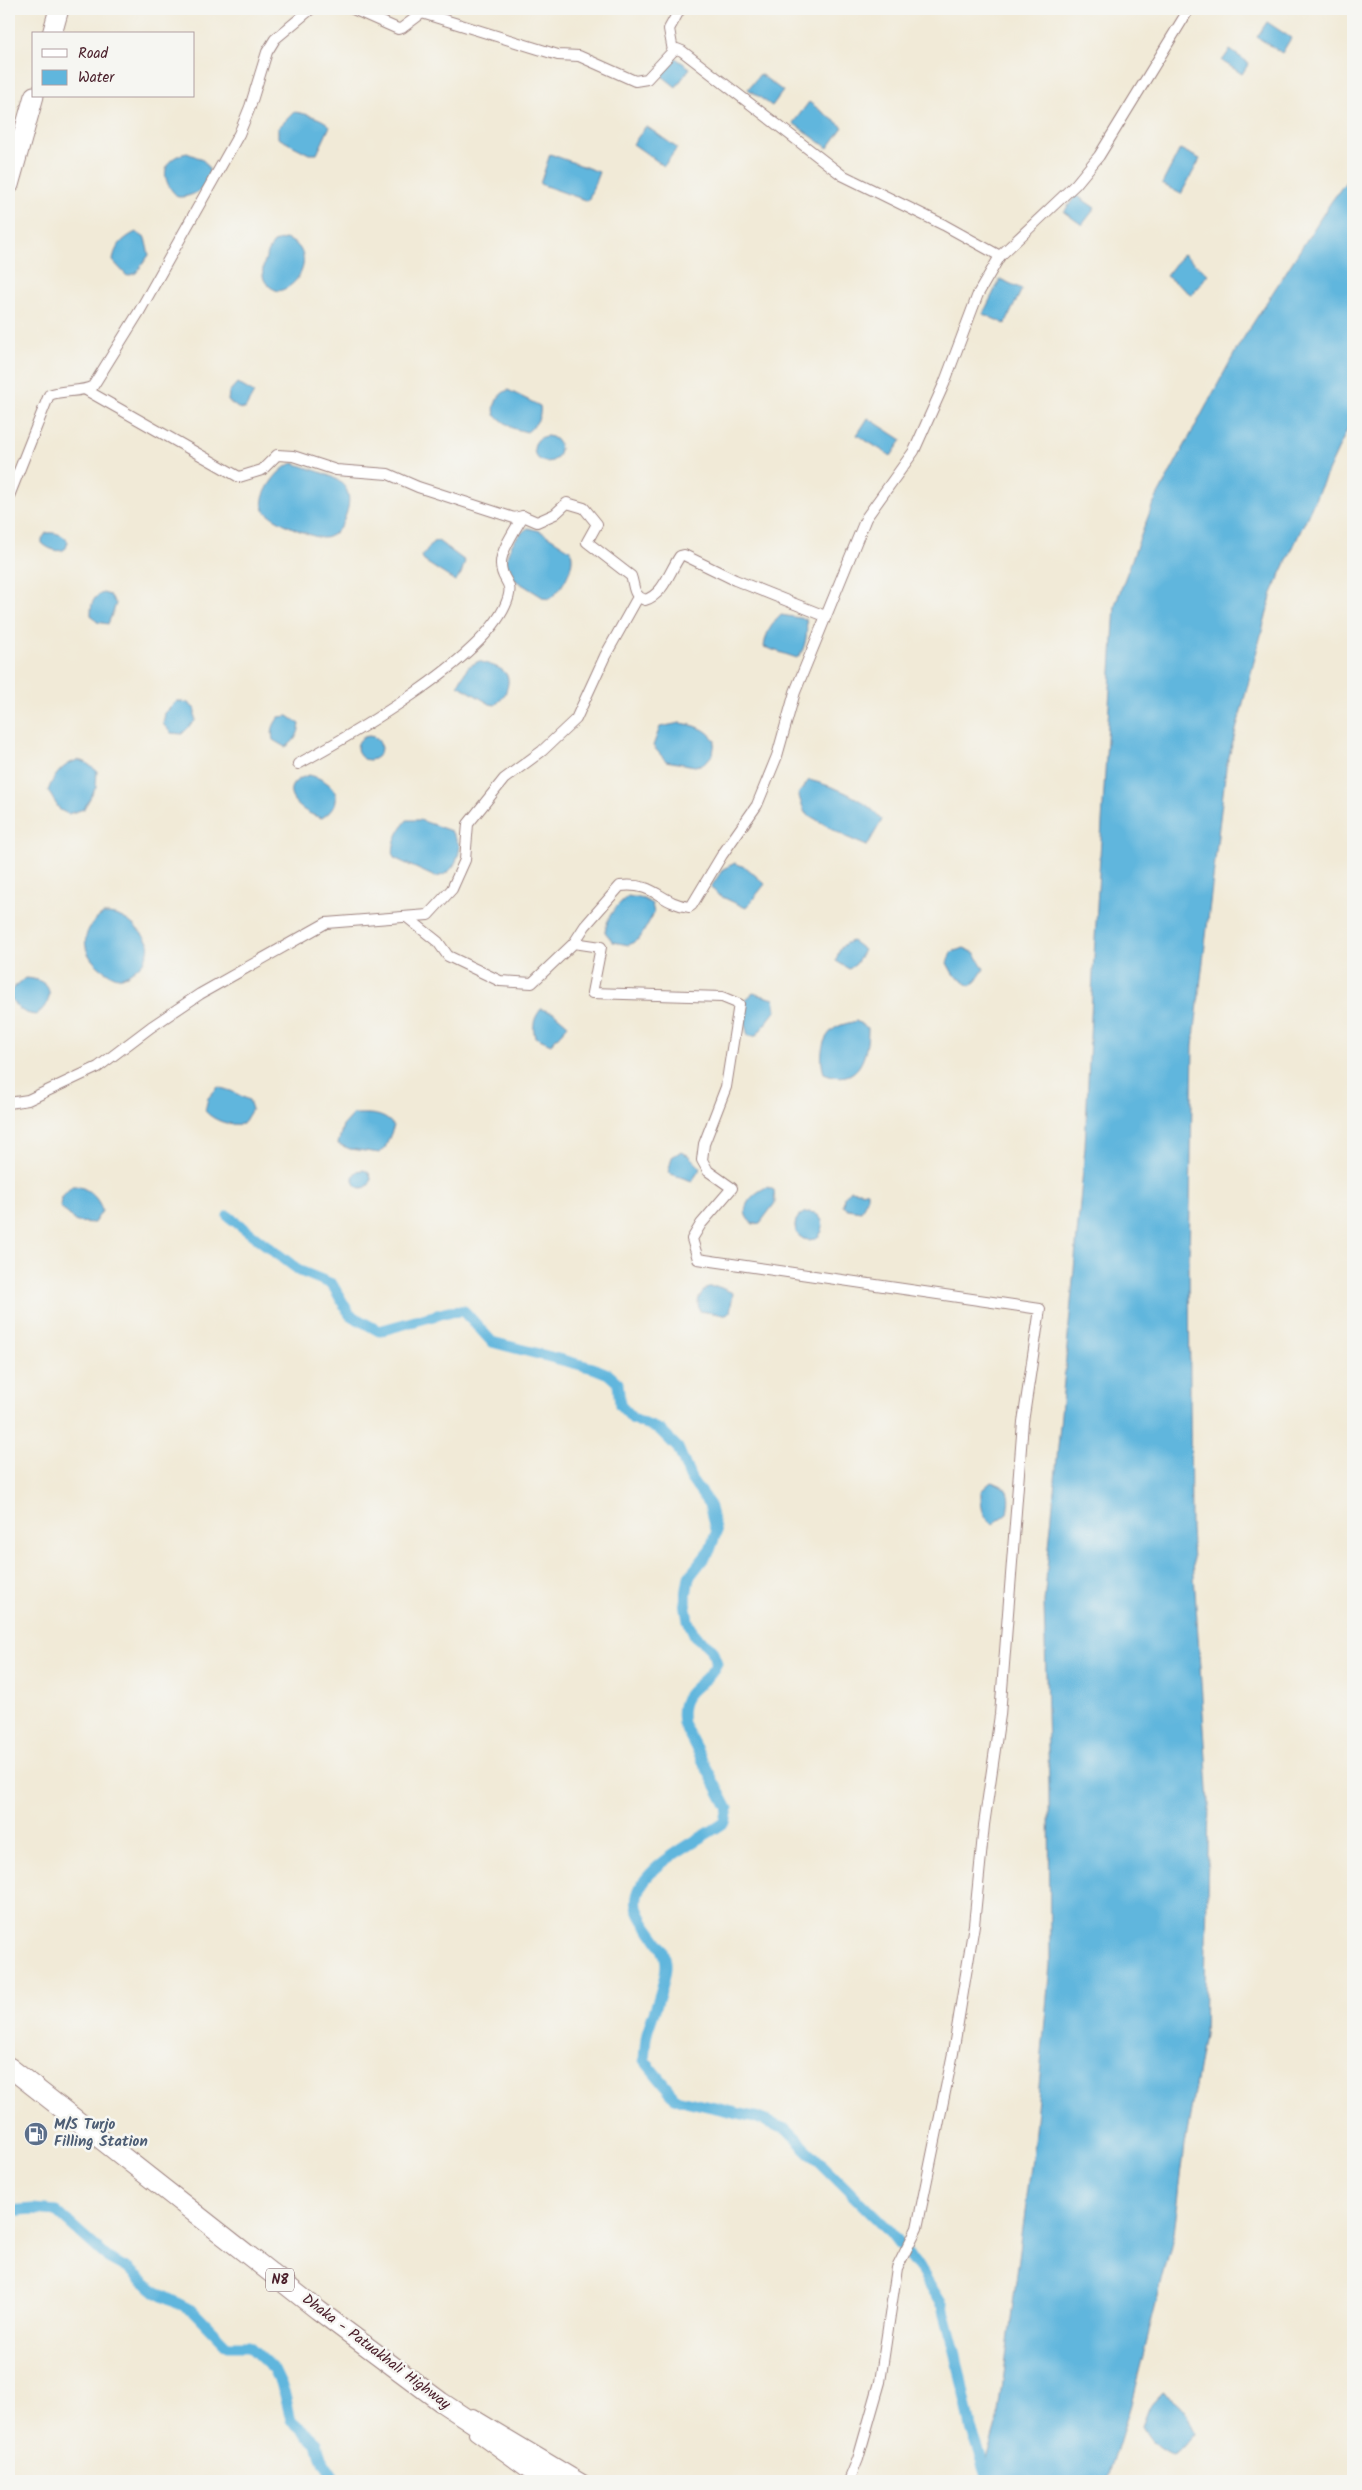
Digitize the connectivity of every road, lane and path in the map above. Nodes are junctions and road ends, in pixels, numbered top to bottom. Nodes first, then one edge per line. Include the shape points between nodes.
1 (59, 9) edge
2 (311, 9) edge
3 (353, 9) edge
4 (680, 9) edge
5 (1189, 9) edge
6 (53, 32) edge
7 (673, 51) junction
8 (33, 98) edge
9 (9, 185) edge
10 (1000, 256) junction
11 (86, 390) junction
12 (9, 496) edge
13 (523, 516) junction
14 (638, 597) junction
15 (825, 616) junction
16 (298, 764) dead end
17 (408, 918) junction
18 (574, 943) junction
19 (9, 1103) edge
20 (9, 2067) edge
21 (442, 2402) junction
22 (539, 2481) edge
23 (561, 2481) edge
24 (585, 2481) edge
25 (849, 2481) edge

1 - 6 highway
2 - 11 street via 274,39 266,52 250,107 214,180 139,312 93,386
3 - 7 street via 398,29 422,13 558,55 579,56 635,80 647,79
4 - 7 street via 669,30
5 - 10 street via 1099,156 1076,184
7 - 10 street via 682,51 842,175
8 - 9 highway
10 - 15 street via 978,294 914,451 866,518
11 - 12 street via 72,389 49,395
11 - 13 street via 239,477 262,470 277,455 293,456 336,470 388,474 514,518
13 - 14 street via 538,522 566,504 584,508 597,524 587,542 631,576
13 - 16 street via 500,562 502,575 510,584 510,593 505,607 482,640 412,694
14 - 15 street via 645,600 653,598 684,554 735,580
14 - 17 street via 605,656 576,719 542,751 504,779 468,824 465,860 452,889 428,915
15 - 18 street via 795,692 777,756 757,806 692,905 676,905 636,884 620,886
17 - 18 street via 438,942 448,956 500,981 532,982
17 - 19 street via 326,923 200,994 98,1067 28,1100
18 - 25 street via 601,947 592,993 722,997 739,1004 726,1088 704,1144 702,1160 708,1171 732,1188 692,1238 698,1259 1040,1309 1023,1422 1000,1714 974,1925 917,2228 897,2268 880,2382
20 - 21 highway, Dhaka - Patuakhali Highway / N8 via 318,2310
21 - 22 street via 470,2432
21 - 23 highway, Dhaka - Patuakhali Highway / N8
21 - 24 street via 481,2417

